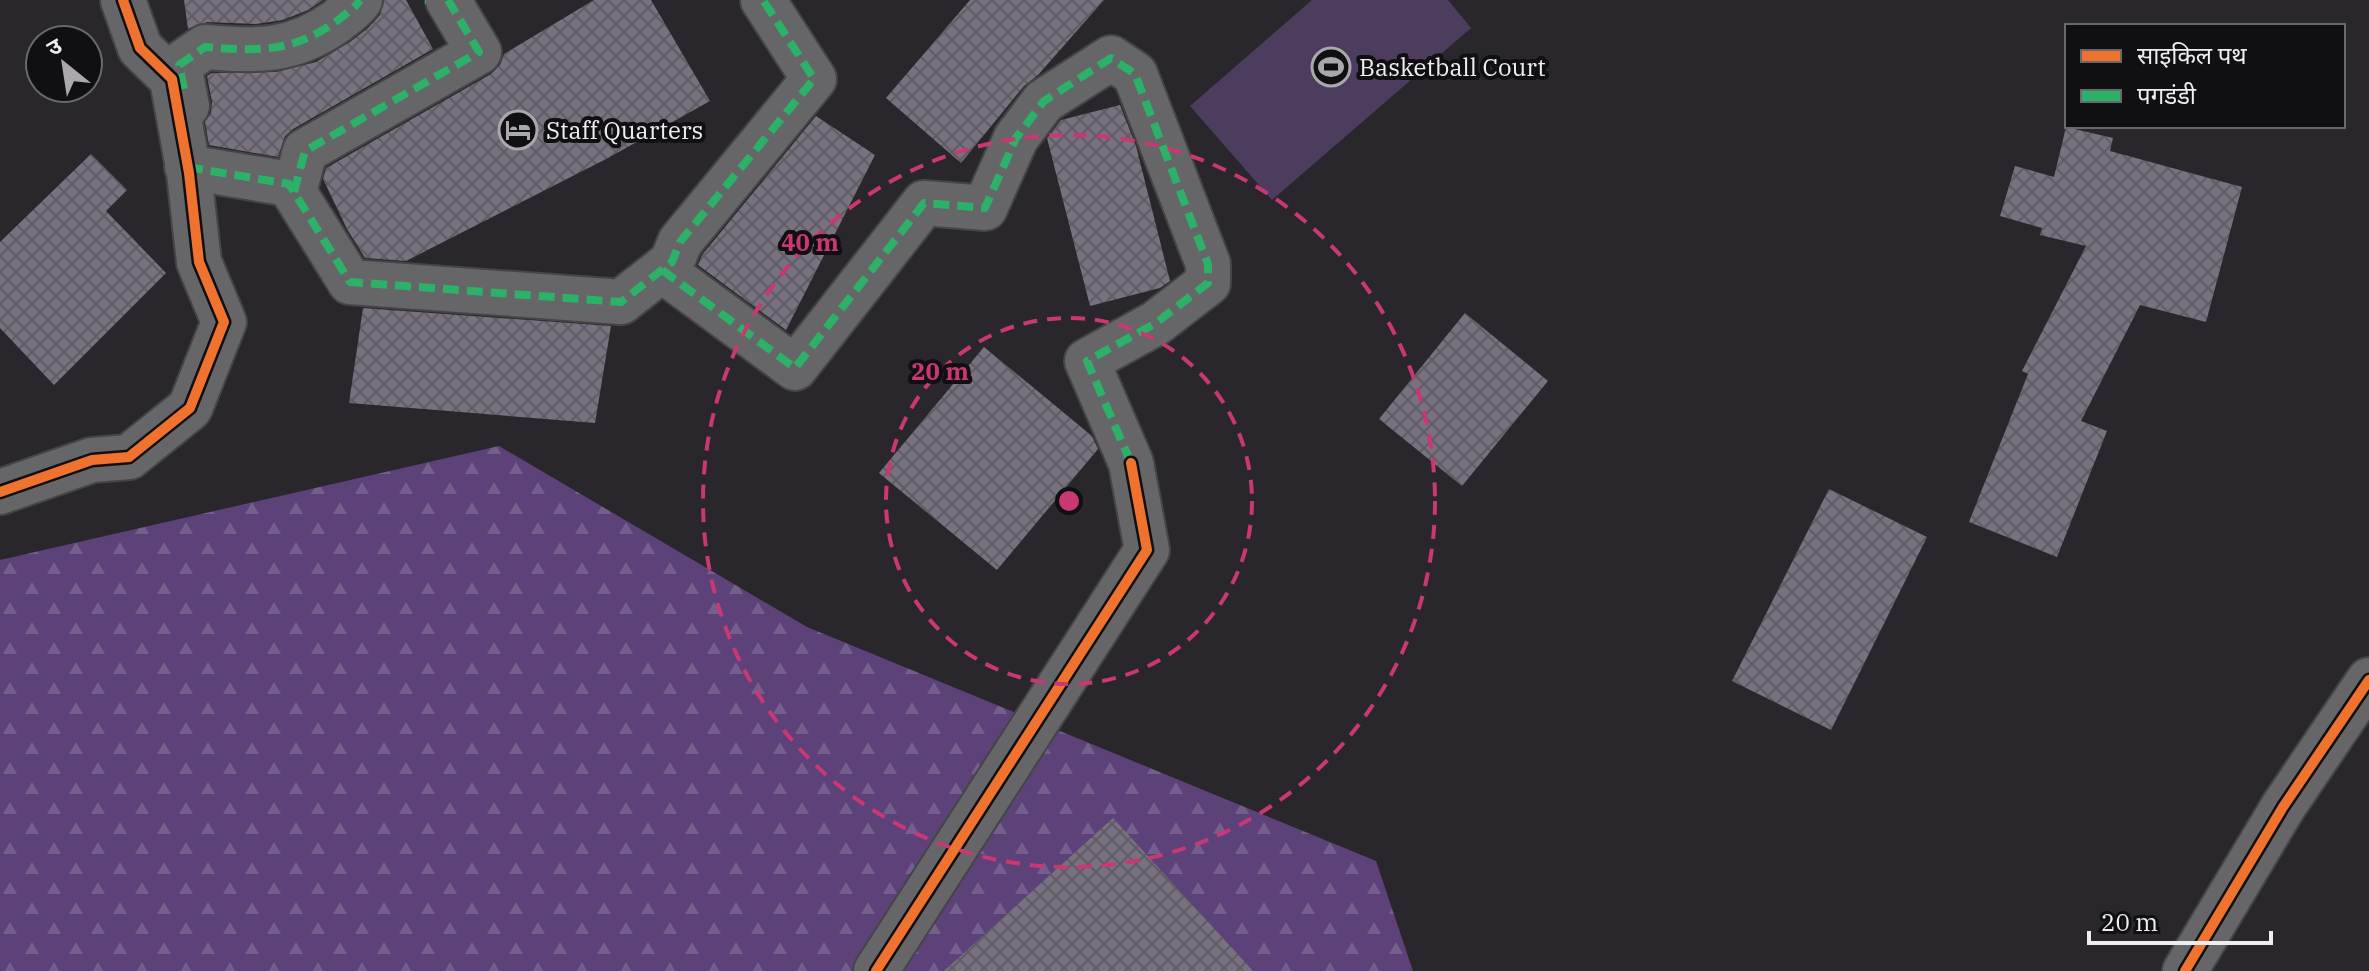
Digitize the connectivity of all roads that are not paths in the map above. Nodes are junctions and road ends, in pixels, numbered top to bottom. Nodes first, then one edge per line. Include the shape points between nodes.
1 (123, 0) edge
2 (360, 0) edge
3 (448, 0) edge
4 (763, 0) edge
5 (193, 167) junction
6 (294, 192) junction
7 (662, 270) junction
8 (0, 492) edge
9 (2369, 680) edge
10 (876, 971) edge
11 (2185, 971) edge

1 - 5 street via 140,48 172,79
2 - 5 street via 323,30 279,49 205,47 179,65
3 - 6 street via 479,52 305,151
4 - 7 street via 814,79
5 - 6 street via 289,184
5 - 8 street via 199,262 224,322 190,408 129,457 92,460
6 - 7 street via 350,282 621,302
7 - 10 street via 795,368 924,203 985,208 1016,138 1044,101 1111,58 1135,74 1208,264 1208,283 1156,323 1087,361 1131,463 1147,550
9 - 11 street via 2283,807

